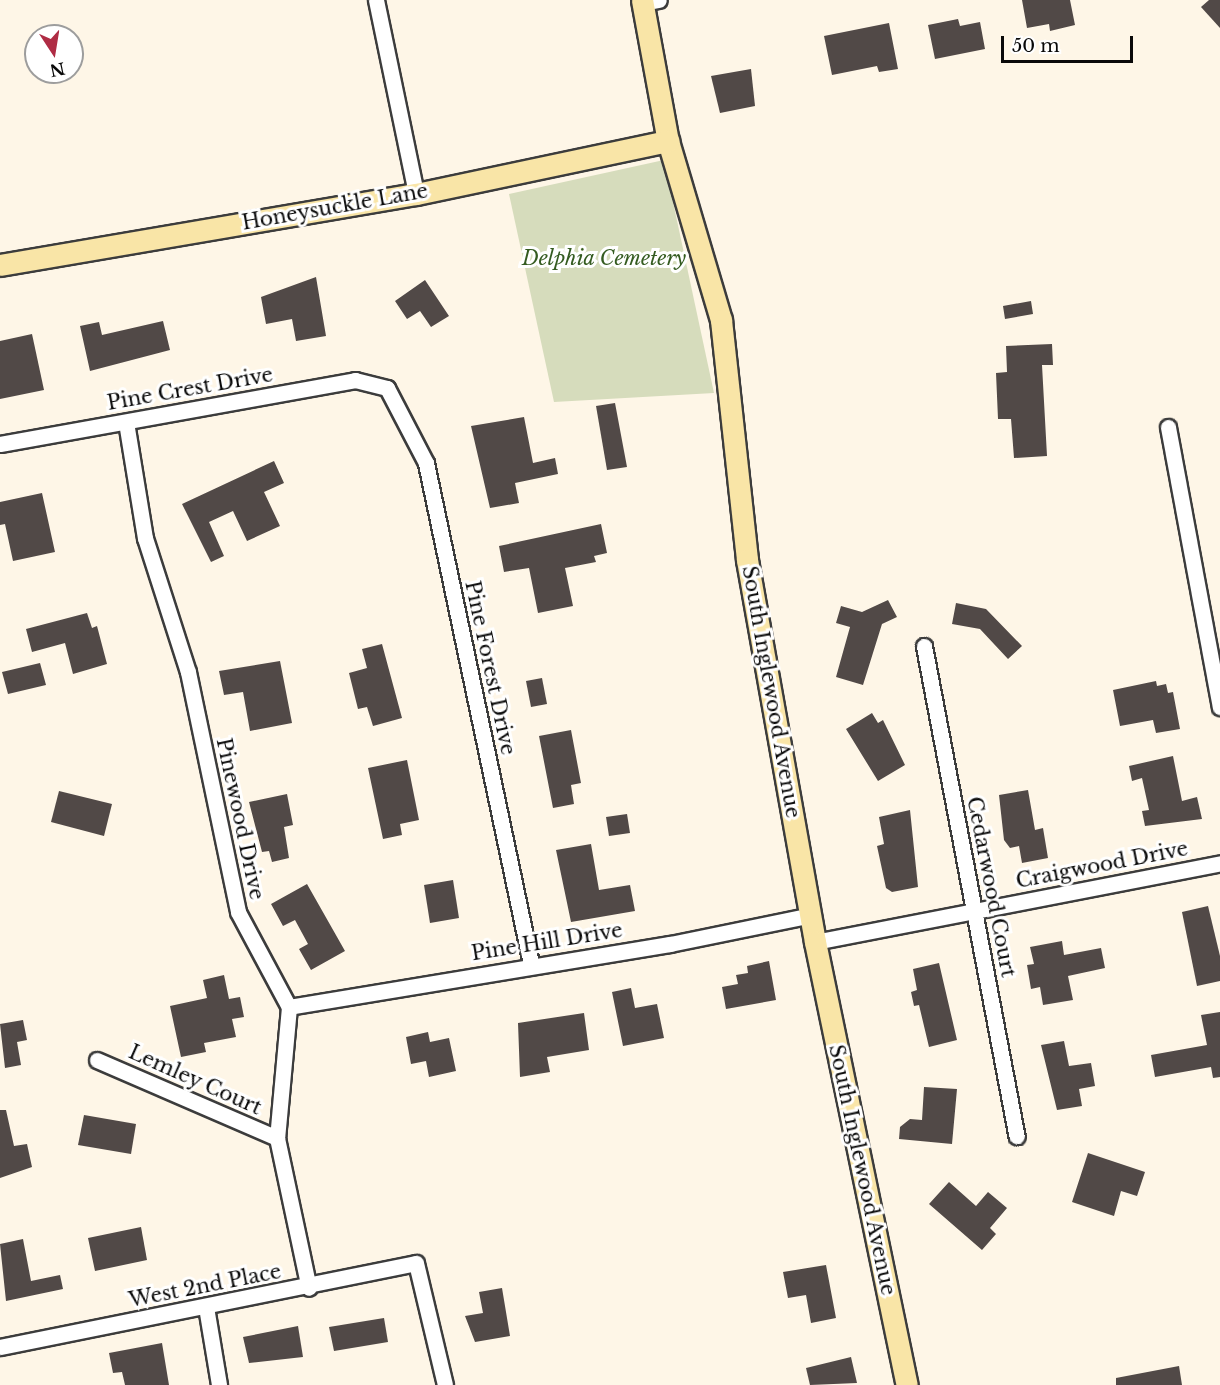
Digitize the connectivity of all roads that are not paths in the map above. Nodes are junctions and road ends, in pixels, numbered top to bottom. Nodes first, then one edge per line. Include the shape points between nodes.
1 (376, 0) edge
2 (648, 1) edge
3 (668, 141) junction
4 (416, 194) junction
5 (0, 265) edge
6 (387, 388) joint
7 (126, 422) junction
8 (1168, 427) dead end
9 (0, 444) edge
10 (924, 646) dead end
11 (1220, 707) edge
12 (1220, 863) edge
13 (974, 911) junction
14 (811, 915) junction
15 (814, 942) junction
16 (531, 964) junction
17 (289, 1007) junction
18 (97, 1060) dead end
19 (1017, 1136) dead end
20 (277, 1138) junction
21 (309, 1288) junction
22 (206, 1307) junction
23 (0, 1347) edge
24 (219, 1385) edge
25 (445, 1385) edge
26 (907, 1385) edge

1 - 4 street
2 - 3 street, South Inglewood Avenue
3 - 4 street, Honeysuckle Lane
3 - 14 street, South Inglewood Avenue via 721,320 747,560
4 - 5 street, Honeysuckle Lane
6 - 7 street, Pine Crest Drive via 356,380
6 - 16 street, Pine Forest Drive via 426,463
7 - 9 street, Pine Crest Drive
7 - 17 street, Pinewood Drive via 145,538 188,672 238,912
8 - 11 street
10 - 13 street, Cedarwood Court
12 - 13 street, Craigwood Drive
13 - 15 street, Craigwood Drive
13 - 19 street, Cedarwood Court
14 - 15 street, South Inglewood Avenue
14 - 16 street, Pine Hill Drive via 670,944
15 - 26 street, South Inglewood Avenue
16 - 17 street, Pine Hill Drive
17 - 20 street
18 - 20 street, Lemley Court
20 - 21 street
21 - 22 street, West 2nd Place
21 - 25 street, West 2nd Place via 416,1263
22 - 23 street, West 2nd Place
22 - 24 street

